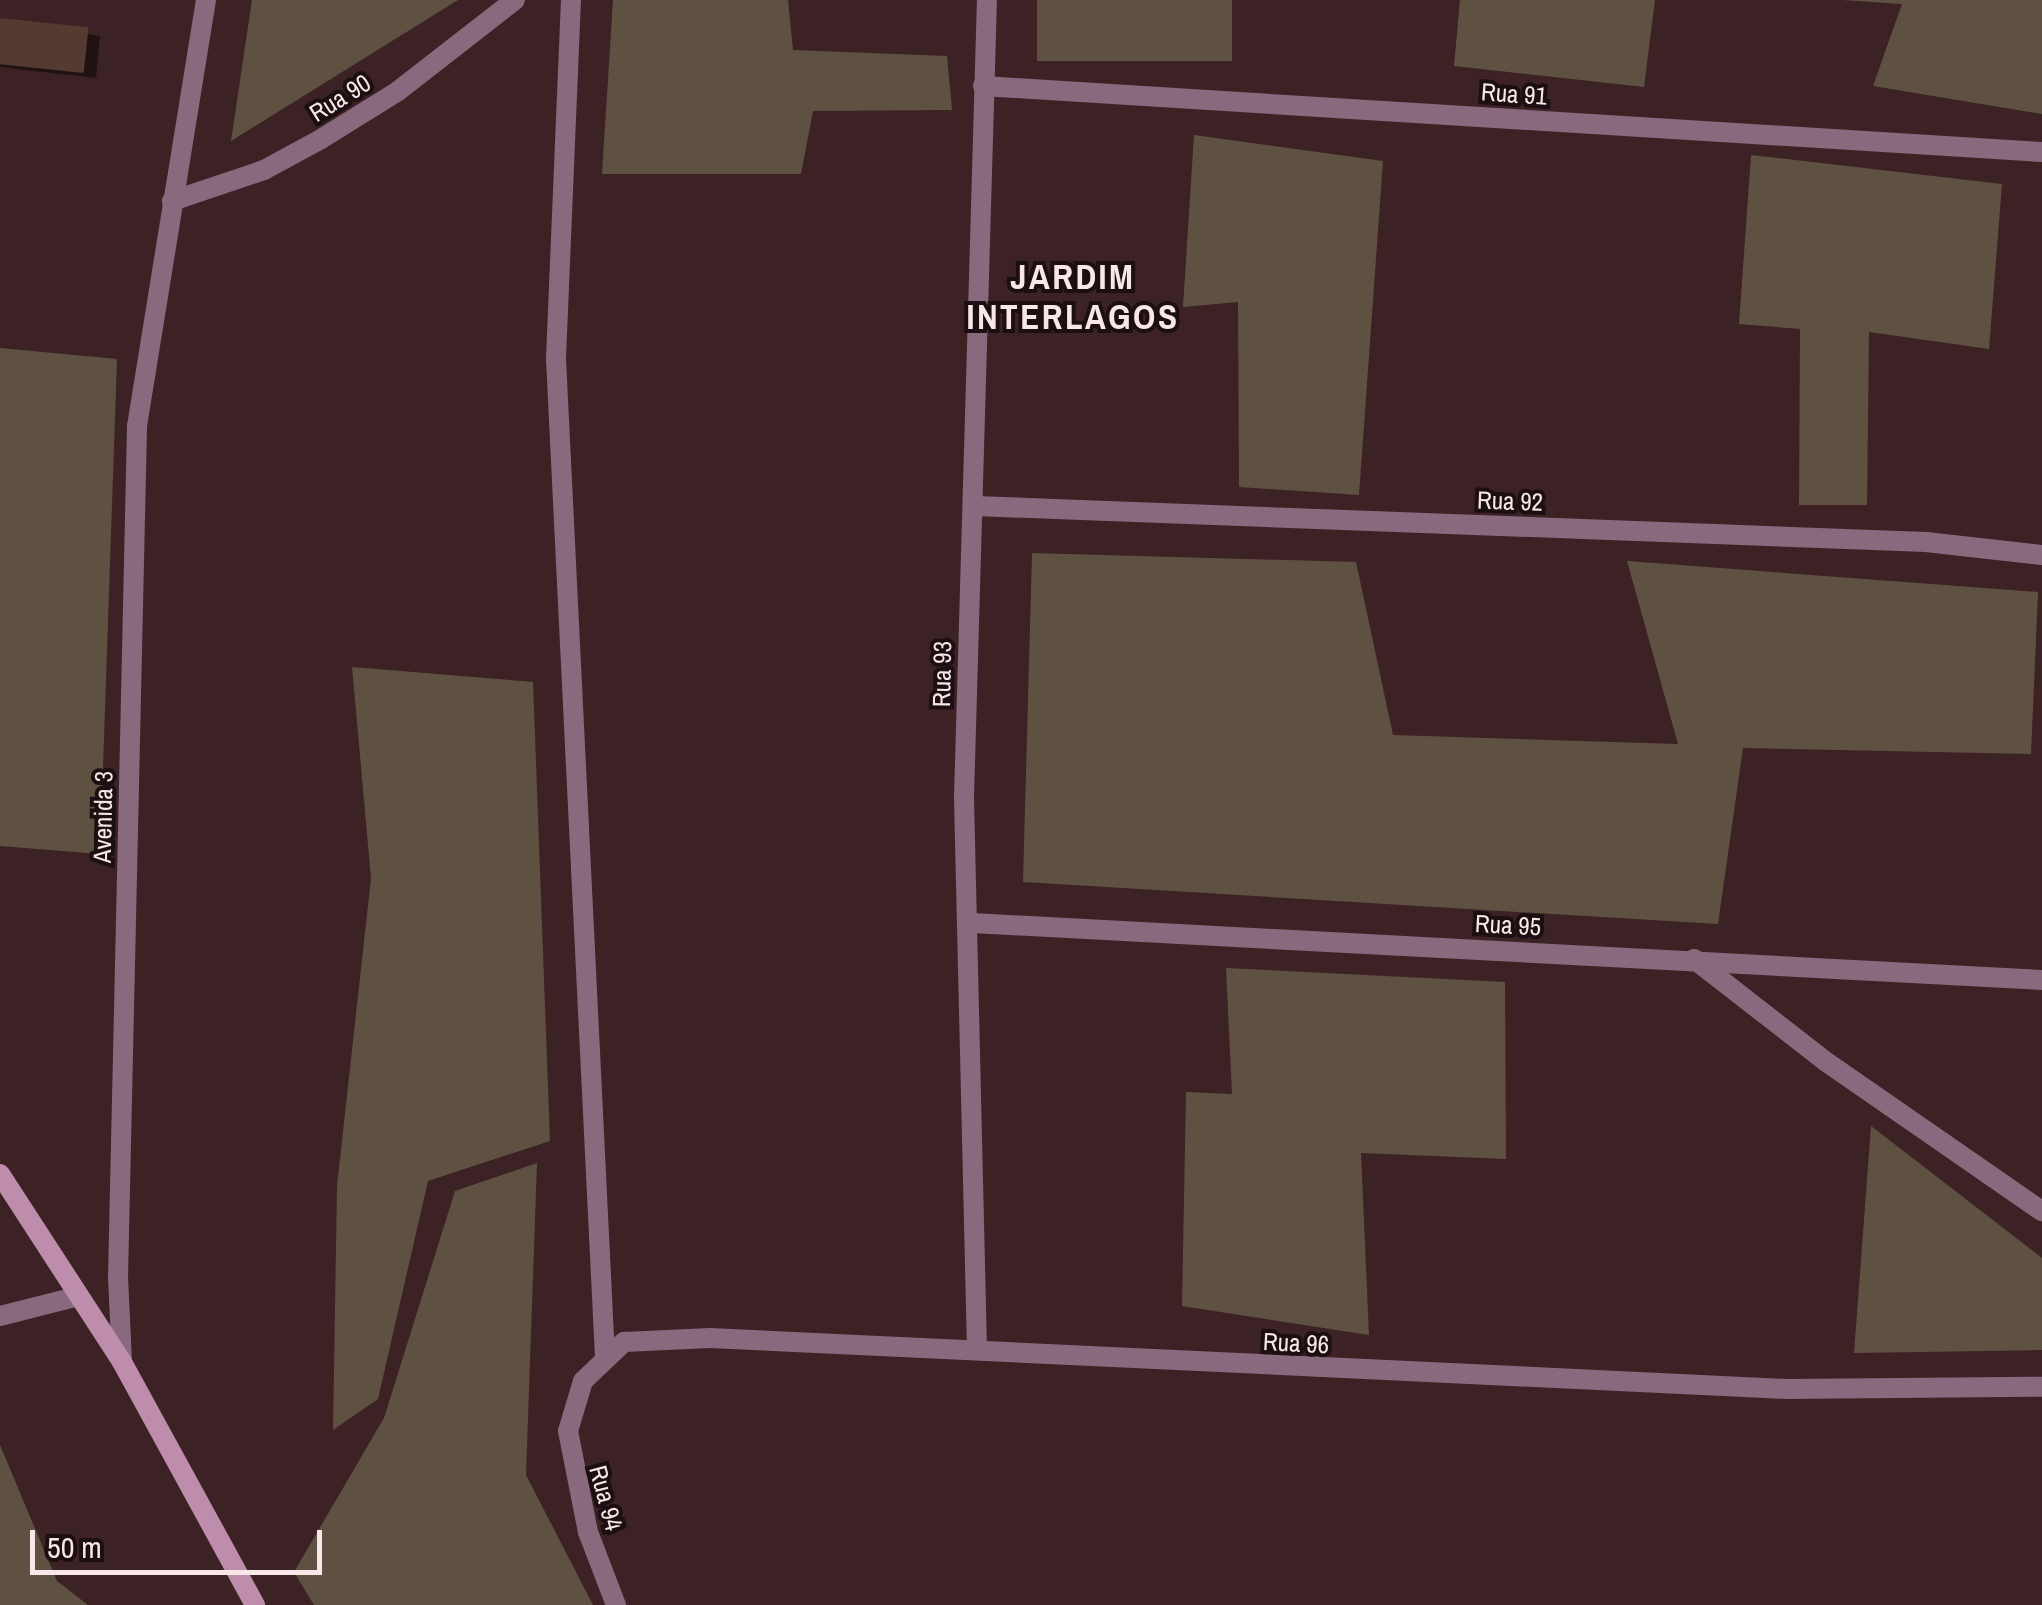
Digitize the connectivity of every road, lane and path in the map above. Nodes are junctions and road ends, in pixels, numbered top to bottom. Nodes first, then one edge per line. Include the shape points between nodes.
1 (206, 0) edge
2 (514, 0) edge
3 (570, 0) edge
4 (986, 0) edge
5 (984, 86) junction
6 (2042, 152) edge
7 (172, 202) junction
8 (975, 506) junction
9 (2042, 556) edge
10 (972, 924) junction
11 (1694, 959) junction
12 (2042, 980) edge
13 (0, 1174) edge
14 (2042, 1211) edge
15 (79, 1296) junction
16 (0, 1316) edge
17 (977, 1350) junction
18 (604, 1358) junction
19 (122, 1362) junction
20 (2042, 1387) edge
21 (255, 1605) edge
22 (616, 1605) edge

1 - 7 street, Avenida 3
2 - 7 street, Rua 90 via 398,92 321,140 264,170
3 - 18 street via 556,359
4 - 5 street, Rua 93
5 - 6 street, Rua 91
5 - 8 street, Rua 93
7 - 19 street, Avenida 3 via 137,426 132,536 118,1278
8 - 9 street, Rua 92 via 1926,542
8 - 10 street, Rua 93 via 964,796
10 - 11 street, Rua 95
10 - 17 street, Rua 93
11 - 12 street, Rua 95
11 - 14 street via 1825,1061
13 - 15 main road
15 - 16 street
15 - 19 main road
17 - 18 street, Rua 96 via 710,1338 624,1342
17 - 20 street, Rua 96 via 1788,1390
18 - 22 street, Rua 94 via 574,1399 570,1462
19 - 21 main road, Avenida 3

